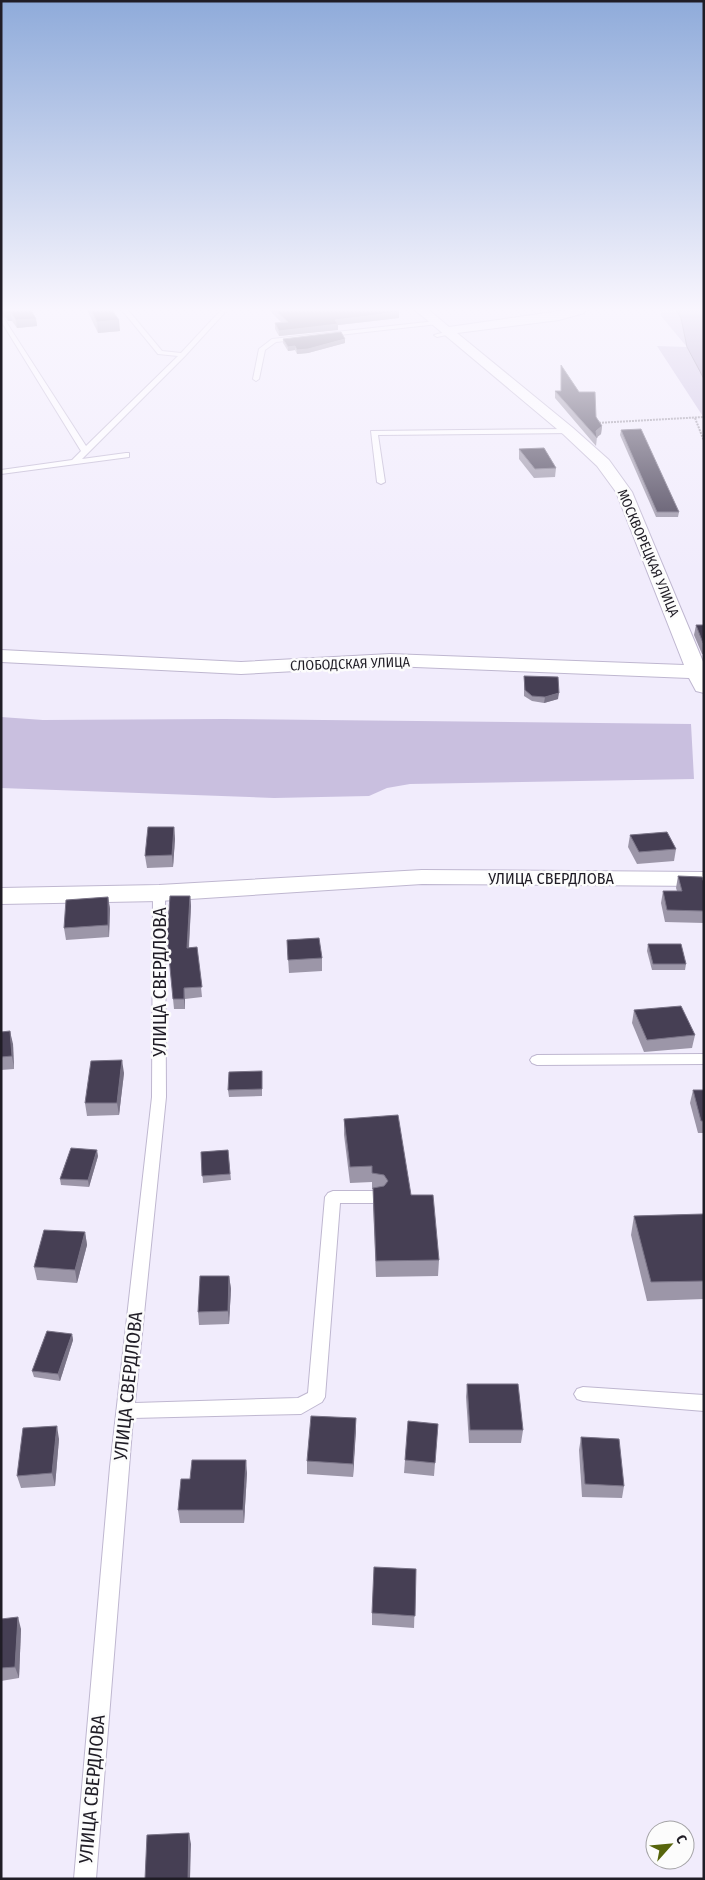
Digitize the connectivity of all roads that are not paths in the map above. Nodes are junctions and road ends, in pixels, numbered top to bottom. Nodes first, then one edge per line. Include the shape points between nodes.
1 (51, 398) edge
2 (140, 398) edge
3 (526, 398) edge
4 (564, 428) junction
5 (85, 452) junction
6 (126, 455) dead end
7 (74, 462) junction
8 (1, 472) edge
9 (382, 482) dead end
10 (1, 656) edge
11 (702, 682) edge
12 (704, 879) edge
13 (159, 893) junction
14 (1, 896) edge
15 (704, 1059) edge
16 (537, 1060) dead end
17 (378, 1197) edge
18 (583, 1394) dead end
19 (704, 1402) edge
20 (125, 1411) junction
21 (84, 1879) edge

1 - 5 lane
2 - 5 lane
3 - 4 street, МОСКВОРЕЦКАЯ УЛИЦА
4 - 9 lane via 374,433
4 - 11 street, МОСКВОРЕЦКАЯ УЛИЦА via 603,463 624,492
5 - 7 lane
6 - 7 lane
7 - 8 lane
10 - 11 street, СЛОБОДСКАЯ УЛИЦА via 241,668 390,660
12 - 13 street, УЛИЦА СВЕРДЛОВА via 422,877
13 - 14 street, УЛИЦА СВЕРДЛОВА
13 - 20 lane, УЛИЦА СВЕРДЛОВА via 159,1097
15 - 16 lane
17 - 20 lane via 333,1197 316,1397 301,1406
18 - 19 lane
20 - 21 lane, УЛИЦА СВЕРДЛОВА

